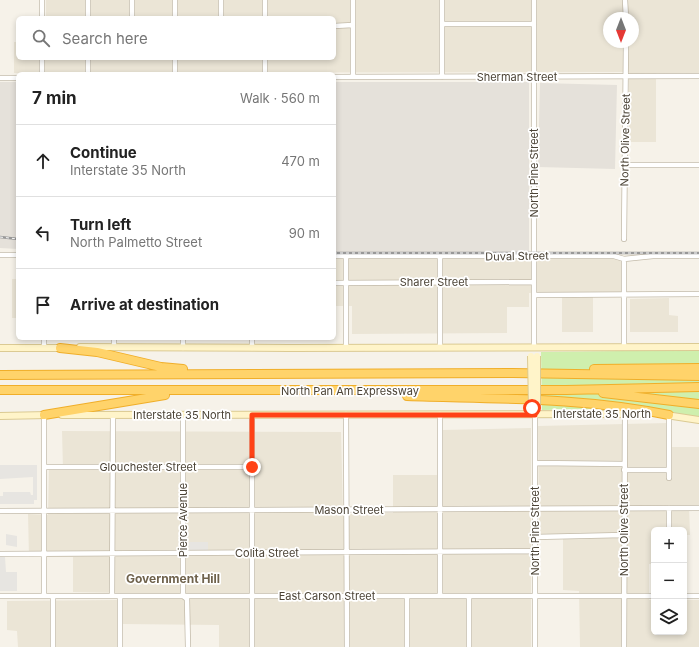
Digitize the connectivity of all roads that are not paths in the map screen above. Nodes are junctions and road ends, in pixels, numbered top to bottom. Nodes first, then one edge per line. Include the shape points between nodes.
1 (42, 0) edge
2 (88, 0) edge
3 (132, 0) edge
4 (175, 0) edge
5 (221, 0) edge
6 (265, 0) edge
7 (353, 0) edge
8 (442, 0) edge
9 (534, 0) edge
10 (625, 0) edge
11 (626, 12) edge
12 (42, 16) edge
13 (88, 16) edge
14 (132, 16) edge
15 (175, 16) edge
16 (221, 16) edge
17 (265, 16) edge
18 (442, 24) junction
19 (534, 24) junction
20 (336, 26) edge
21 (353, 26) junction
22 (626, 48) edge
23 (42, 60) edge
24 (88, 60) edge
25 (175, 60) edge
26 (265, 60) edge
27 (42, 72) edge
28 (88, 72) edge
29 (175, 72) edge
30 (265, 72) edge
31 (442, 76) junction
32 (699, 76) edge
33 (336, 77) edge
34 (353, 77) junction
35 (626, 77) junction
36 (0, 78) edge
37 (16, 78) edge
38 (534, 78) junction
39 (624, 165) junction
40 (699, 165) edge
41 (624, 239) dead end
42 (0, 255) edge
43 (16, 255) edge
44 (336, 256) edge
45 (346, 256) junction
46 (534, 256) junction
47 (699, 256) edge
48 (440, 257) junction
49 (624, 259) junction
50 (336, 282) edge
51 (346, 282) junction
52 (441, 282) junction
53 (534, 282) junction
54 (699, 294) edge
55 (534, 295) junction
56 (624, 295) junction
57 (44, 340) edge
58 (114, 340) edge
59 (183, 340) edge
60 (252, 340) edge
61 (534, 346) junction
62 (624, 346) junction
63 (114, 347) junction
64 (440, 347) junction
65 (699, 347) edge
66 (0, 348) edge
67 (44, 348) junction
68 (60, 348) junction
69 (183, 348) junction
70 (252, 348) junction
71 (346, 348) junction
72 (699, 366) edge
73 (513, 373) junction
74 (306, 374) junction
75 (0, 375) edge
76 (699, 376) edge
77 (699, 387) edge
78 (0, 390) edge
79 (566, 390) junction
80 (292, 391) junction
81 (348, 391) junction
82 (699, 404) edge
83 (346, 414) junction
84 (440, 414) junction
85 (625, 414) junction
86 (113, 415) junction
87 (183, 415) junction
88 (252, 415) junction
89 (535, 415) junction
90 (669, 415) junction
91 (0, 416) edge
92 (44, 416) junction
93 (699, 420) edge
94 (535, 463) junction
95 (624, 464) junction
96 (44, 467) junction
97 (183, 467) junction
98 (252, 467) junction
99 (113, 468) junction
100 (624, 470) junction
101 (668, 470) junction
102 (669, 478) dead end
103 (624, 508) junction
104 (669, 508) junction
105 (699, 508) edge
106 (440, 509) junction
107 (535, 509) junction
108 (183, 510) junction
109 (252, 510) junction
110 (346, 510) junction
111 (0, 511) edge
112 (44, 511) junction
113 (113, 511) junction
114 (669, 527) edge
115 (624, 535) junction
116 (535, 537) junction
117 (345, 552) junction
118 (535, 552) junction
119 (183, 553) junction
120 (252, 553) junction
121 (440, 553) junction
122 (0, 554) edge
123 (44, 554) junction
124 (113, 554) junction
125 (0, 596) edge
126 (44, 596) junction
127 (53, 596) junction
128 (112, 596) junction
129 (120, 596) junction
130 (182, 596) junction
131 (252, 596) junction
132 (346, 596) junction
133 (407, 596) junction
134 (440, 596) junction
135 (469, 596) junction
136 (535, 596) junction
137 (624, 596) junction
138 (651, 596) edge
139 (687, 596) edge
140 (699, 596) edge
141 (53, 647) edge
142 (120, 647) edge
143 (188, 647) edge
144 (252, 647) edge
145 (346, 647) edge
146 (407, 647) edge
147 (469, 647) edge
148 (535, 647) edge
149 (624, 647) edge

1 - 12 street
2 - 13 street
3 - 14 street
4 - 15 street
5 - 16 street
6 - 17 street
7 - 21 street
8 - 18 street
9 - 19 street, North Pine Street
10 - 11 street
18 - 19 street
18 - 31 street
19 - 38 street, North Pine Street
20 - 21 street
21 - 34 street
22 - 35 street, North Olive Street
23 - 27 street
24 - 28 street
25 - 29 street
26 - 30 street
31 - 34 street, Sherman Street
31 - 38 street, Sherman Street
32 - 35 street, Sherman Street
33 - 34 street, Sherman Street
35 - 38 street, Sherman Street
35 - 39 street, North Olive Street
36 - 37 street
38 - 46 street, North Pine Street
39 - 40 street
39 - 41 street, North Olive Street
42 - 43 street
44 - 45 street, Duval Street
45 - 48 street, Duval Street
45 - 51 street
46 - 48 street, Duval Street
46 - 49 street, Duval Street via 614,256
46 - 53 street, North Pine Street
47 - 49 street, Duval Street
48 - 52 street
49 - 56 street
50 - 51 street, Sharer Street
51 - 52 street, Sharer Street
51 - 71 street
52 - 53 street, Sharer Street
52 - 64 street
53 - 55 street, North Pine Street
54 - 56 street
55 - 56 street
55 - 61 street, North Pine Street
56 - 62 street
57 - 67 street
58 - 63 street
59 - 69 street
60 - 70 street
61 - 62 main road
61 - 64 main road
61 - 89 main road, North Pine Street, bridge
62 - 65 main road
63 - 68 main road
63 - 69 main road
64 - 71 main road
66 - 67 main road
67 - 68 main road
68 - 74 highway via 97,352 172,369 233,369
69 - 70 main road
70 - 71 main road
72 - 73 highway
73 - 74 highway, North Pan Am Expressway
73 - 76 highway, North Pan Am Expressway
74 - 75 highway, North Pan Am Expressway
77 - 79 highway, North Pan Am Expressway
78 - 80 highway, North Pan Am Expressway
79 - 81 highway, North Pan Am Expressway
79 - 82 highway
80 - 81 highway, North Pan Am Expressway
80 - 92 highway via 161,396
81 - 90 highway via 387,395 560,401 631,408
83 - 84 main road, Interstate 35 North
83 - 88 main road, Interstate 35 North
83 - 110 street
84 - 89 main road, Interstate 35 North
84 - 106 street
85 - 89 main road, Interstate 35 North
85 - 90 main road, Interstate 35 North
85 - 95 street, North Olive Street
86 - 87 main road, Interstate 35 North
86 - 92 main road, Interstate 35 North
86 - 99 street
87 - 88 main road, Interstate 35 North
87 - 97 street, Pierce Avenue
88 - 98 street
89 - 94 street, North Pine Street
90 - 93 main road, Interstate 35 North
90 - 101 street
91 - 92 main road, Interstate 35 North
92 - 96 street
94 - 95 street
94 - 107 street, North Pine Street
95 - 100 street, North Olive Street
96 - 99 street, Glouchester Street
96 - 112 street
97 - 98 street, Glouchester Street
97 - 99 street, Glouchester Street
97 - 108 street, Pierce Avenue
98 - 109 street
99 - 113 street
100 - 101 street
100 - 103 street, North Olive Street
101 - 102 street
103 - 104 street, Mason Street
103 - 107 street, Mason Street
103 - 115 street, North Olive Street
104 - 105 street, Mason Street
104 - 114 street
106 - 107 street, Mason Street
106 - 110 street, Mason Street
106 - 121 street
107 - 116 street, North Pine Street
108 - 109 street, Mason Street
108 - 113 street, Mason Street
108 - 119 street, Pierce Avenue
109 - 110 street, Mason Street
109 - 120 street
110 - 117 street
111 - 112 street, Mason Street
112 - 113 street, Mason Street
112 - 123 street
113 - 124 street
115 - 116 street
115 - 137 street, North Olive Street
116 - 118 street, North Pine Street
117 - 120 street, Colita Street
117 - 121 street, Colita Street
117 - 132 street
118 - 121 street, Colita Street
118 - 136 street, North Pine Street
119 - 120 street, Colita Street
119 - 124 street, Colita Street
119 - 130 street, Pierce Avenue
120 - 131 street
121 - 134 street
122 - 123 street, Colita Street
123 - 124 street, Colita Street
123 - 126 street
124 - 128 street
125 - 126 street, East Carson Street
126 - 127 street, East Carson Street
127 - 128 street, East Carson Street
127 - 141 street
128 - 129 street, East Carson Street
129 - 130 street, East Carson Street
129 - 142 street
130 - 131 street, East Carson Street
130 - 143 street, Pierce Avenue via 187,599
131 - 132 street, East Carson Street
131 - 144 street
132 - 133 street, East Carson Street
132 - 145 street
133 - 134 street, East Carson Street
133 - 146 street
134 - 135 street, East Carson Street
135 - 136 street, East Carson Street
135 - 147 street
136 - 137 street, East Carson Street
136 - 148 street, North Pine Street
137 - 138 street, East Carson Street
137 - 149 street, North Olive Street
139 - 140 street

